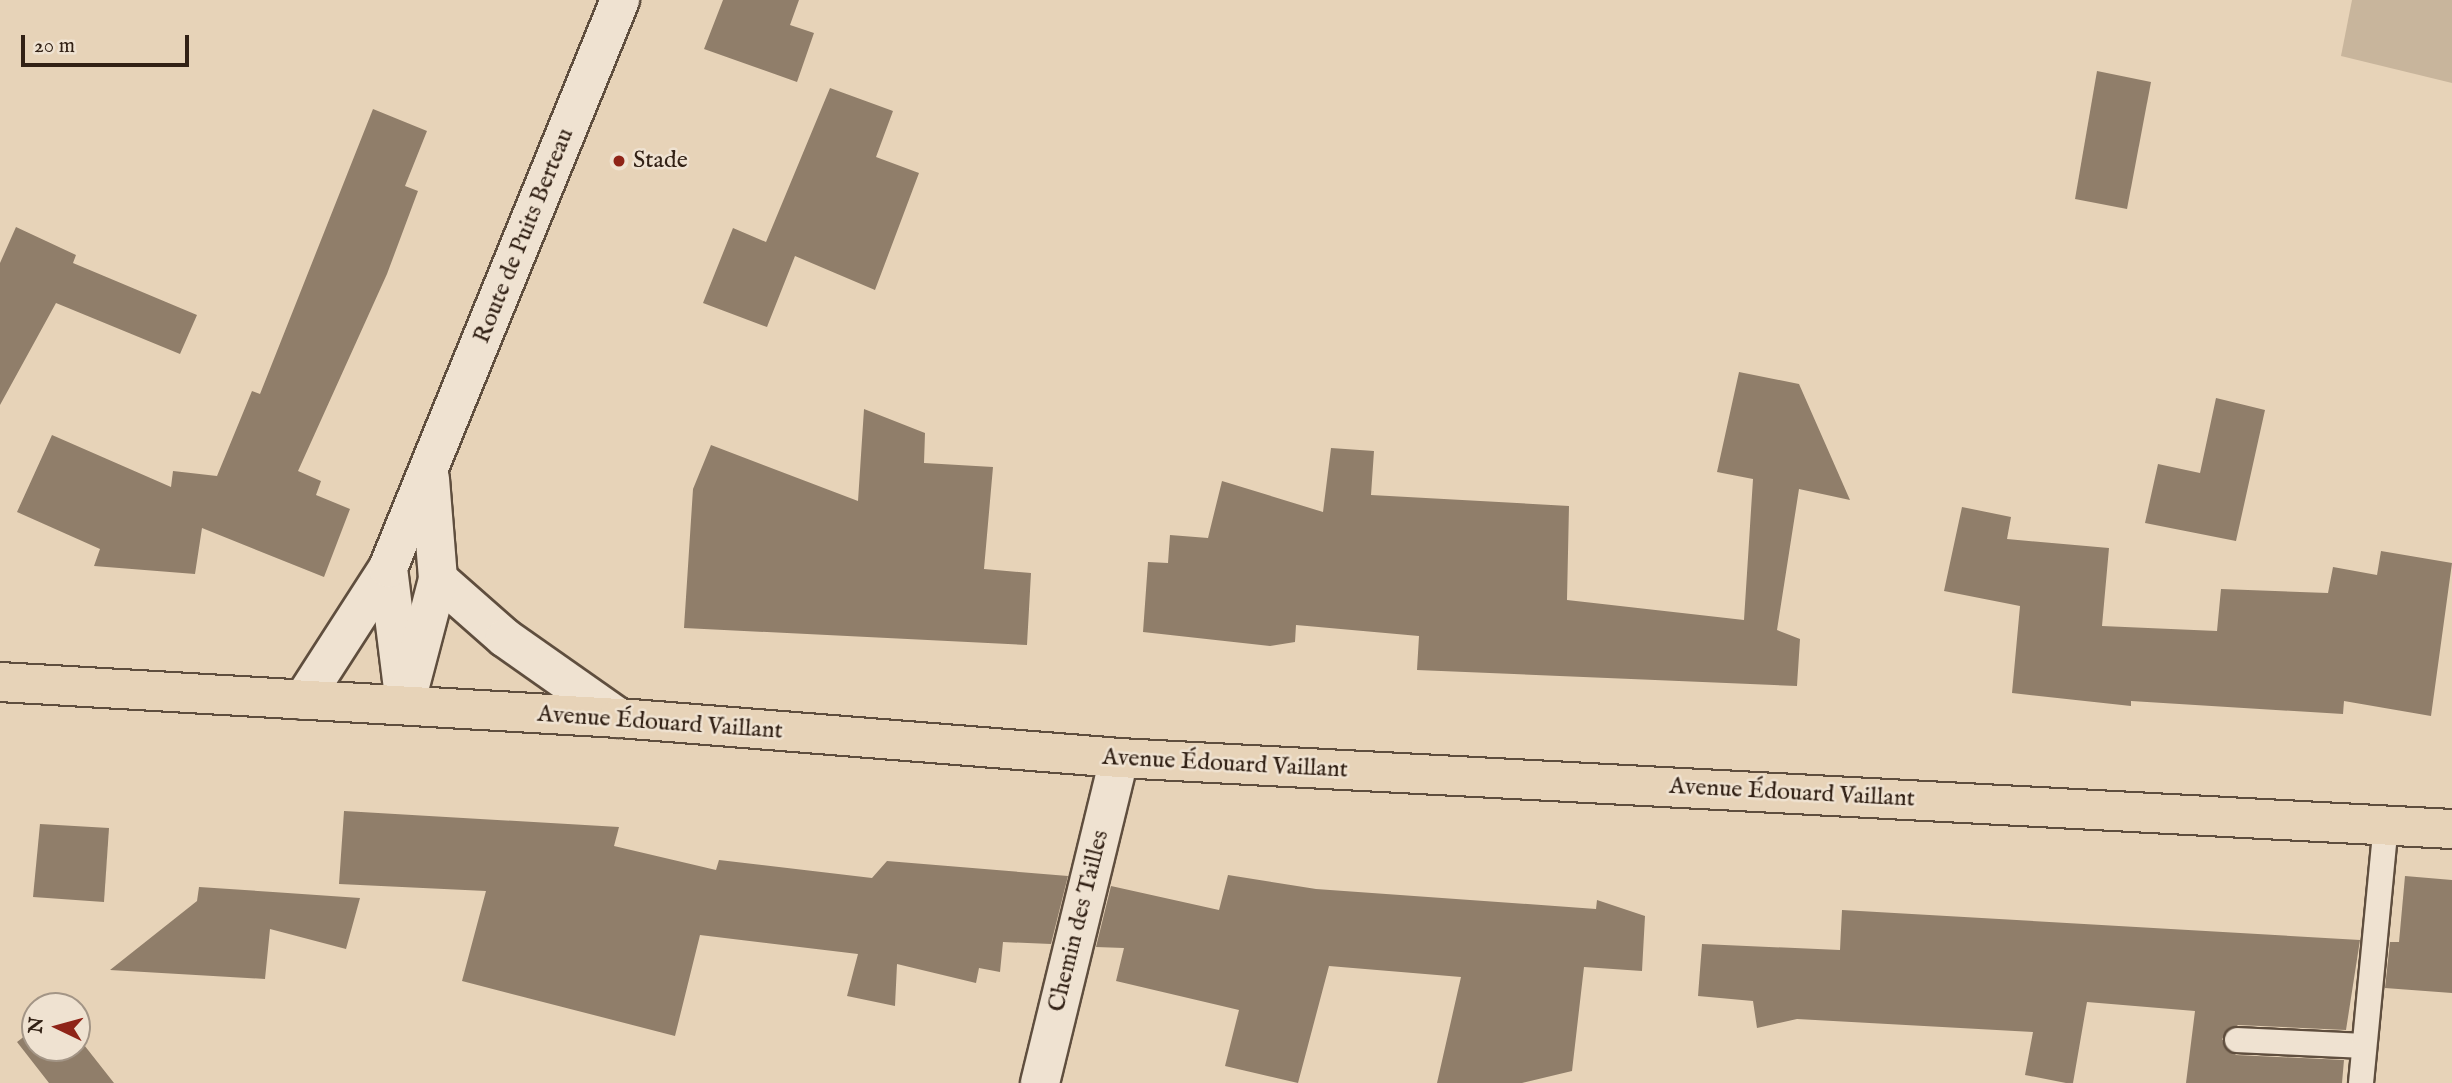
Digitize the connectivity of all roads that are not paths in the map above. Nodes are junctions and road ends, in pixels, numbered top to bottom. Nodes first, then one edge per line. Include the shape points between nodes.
1 (620, 0) edge
2 (430, 473) junction
3 (388, 568) junction
4 (438, 579) junction
5 (0, 682) edge
6 (303, 700) junction
7 (405, 705) junction
8 (619, 718) junction
9 (1119, 758) junction
10 (2386, 824) junction
11 (2452, 829) edge
12 (2237, 1040) dead end
13 (2364, 1046) junction
14 (1040, 1083) edge
15 (2361, 1083) edge

1 - 2 street, Route de Puits Berteau
2 - 3 street, Route de Puits Berteau
2 - 4 street, Route de Puits Berteau
3 - 6 street, Route de Puits Berteau
3 - 7 street
4 - 7 street, Route de Puits Berteau
4 - 8 street via 505,638
5 - 6 main road, Avenue Édouard Vaillant
6 - 7 main road, Avenue Édouard Vaillant
7 - 8 main road, Avenue Édouard Vaillant
8 - 9 main road, Avenue Édouard Vaillant
9 - 10 main road, Avenue Édouard Vaillant
9 - 14 street, Chemin des Tailles
10 - 11 main road, Avenue Édouard Vaillant
10 - 13 lane
12 - 13 lane
13 - 15 lane

